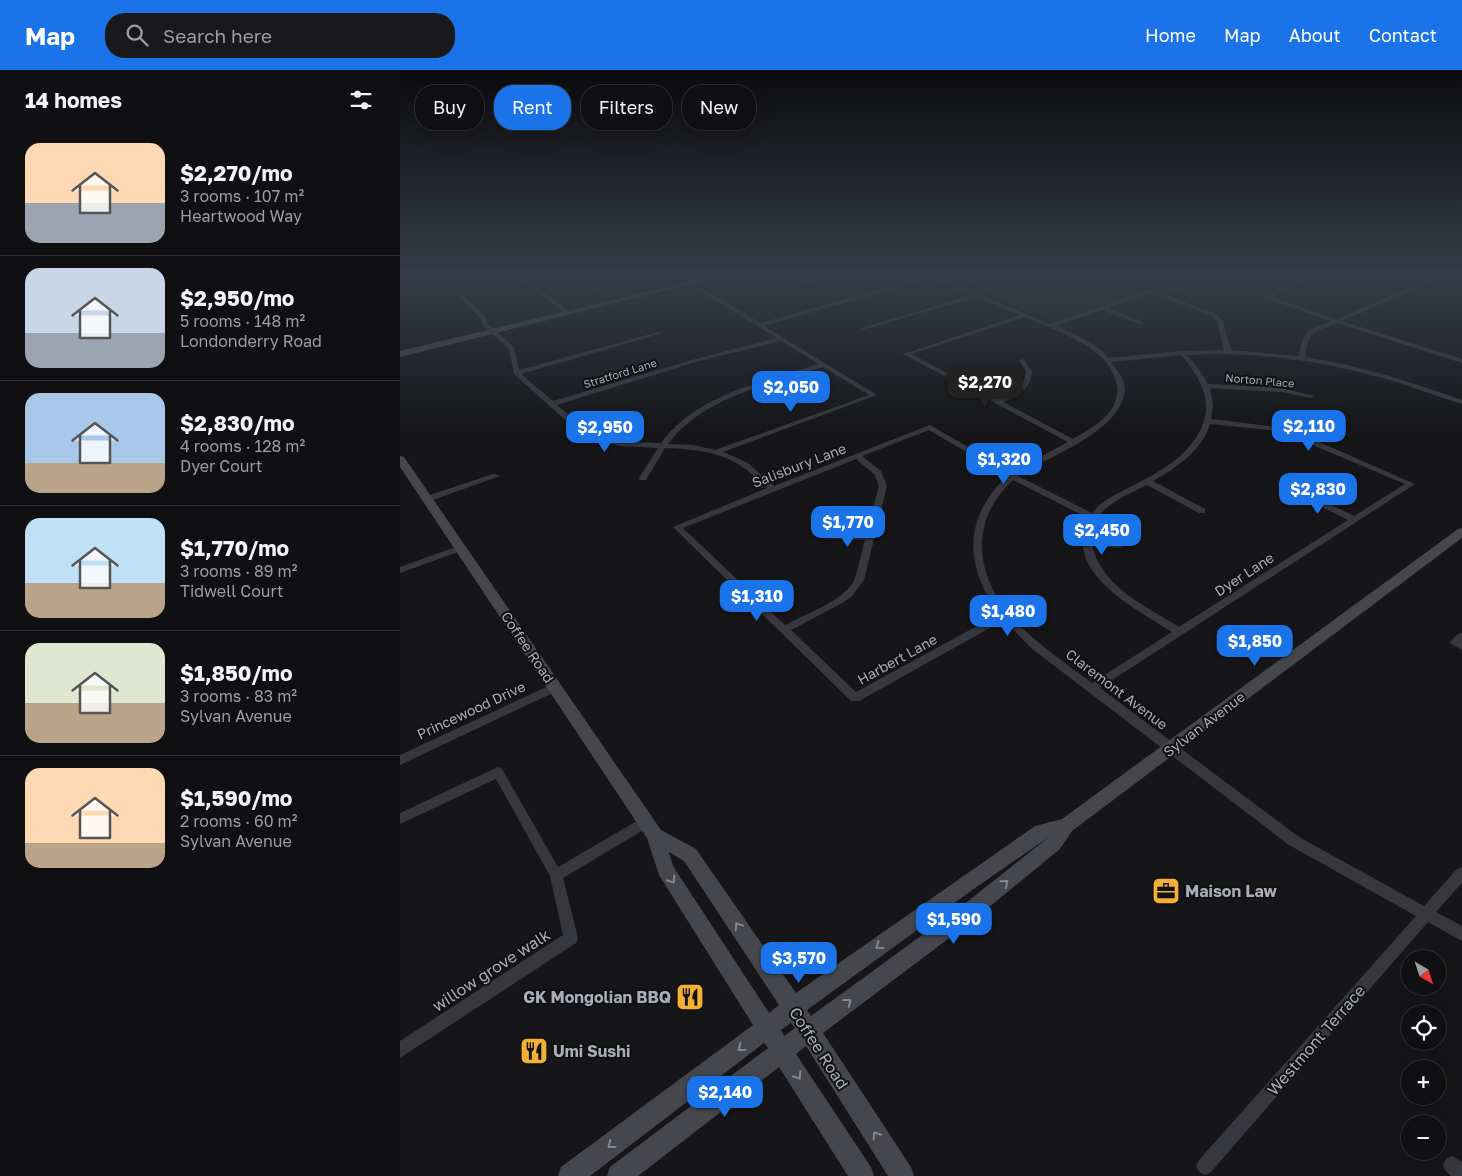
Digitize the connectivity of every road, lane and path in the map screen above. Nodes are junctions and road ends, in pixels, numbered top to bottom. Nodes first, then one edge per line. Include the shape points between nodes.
1 (488, 328) edge
2 (506, 328) edge
3 (764, 328) edge
4 (869, 328) edge
5 (987, 328) edge
6 (1054, 328) edge
7 (1222, 328) edge
8 (1324, 328) edge
9 (1355, 328) edge
10 (864, 329) dead end
11 (492, 331) junction
12 (660, 333) dead end
13 (782, 339) junction
14 (1228, 352) junction
15 (1182, 353) junction
16 (400, 354) edge
17 (1302, 358) junction
18 (1022, 360) dead end
19 (1108, 360) junction
20 (1462, 361) edge
21 (823, 365) junction
22 (516, 373) junction
23 (1206, 386) junction
24 (1311, 396) dead end
25 (997, 402) junction
26 (1462, 402) edge
27 (552, 404) junction
28 (1207, 421) junction
29 (1074, 442) junction
30 (663, 446) junction
31 (716, 452) junction
32 (857, 456) junction
33 (400, 459) edge
34 (496, 476) dead end
35 (1012, 476) junction
36 (643, 478) dead end
37 (1147, 481) junction
38 (773, 489) junction
39 (1292, 489) dead end
40 (427, 499) junction
41 (1202, 511) dead end
42 (1093, 517) junction
43 (1355, 520) junction
44 (1462, 532) edge
45 (828, 535) dead end
46 (870, 538) junction
47 (1086, 543) junction
48 (1119, 545) dead end
49 (461, 548) junction
50 (400, 570) edge
51 (1005, 615) junction
52 (783, 630) junction
53 (1179, 632) junction
54 (555, 687) junction
55 (1092, 688) junction
56 (1172, 747) junction
57 (400, 760) edge
58 (400, 819) edge
59 (1066, 826) junction
60 (650, 828) junction
61 (1462, 873) edge
62 (556, 875) junction
63 (1426, 914) junction
64 (1462, 934) edge
65 (793, 1008) junction
66 (767, 1028) junction
67 (809, 1031) junction
68 (400, 1050) edge
69 (782, 1051) junction
70 (1205, 1166) dead end
71 (570, 1176) edge
72 (619, 1176) edge
73 (862, 1176) edge
74 (902, 1176) edge

1 - 11 street
2 - 11 main road
3 - 13 street
4 - 10 street
5 - 25 street via 906,354
6 - 19 street, Claremont Avenue via 1081,340
7 - 14 street
8 - 17 street via 1307,335
9 - 20 street
11 - 16 main road
11 - 22 street via 512,348
12 - 22 street
13 - 21 street
13 - 27 street, Stratford Lane via 697,360
14 - 15 street
14 - 17 street
15 - 19 street
15 - 23 street
17 - 26 street via 1380,374
18 - 25 street via 1028,371 1026,384
19 - 29 street, Claremont Avenue via 1120,382 1117,406 1106,421
21 - 30 street via 714,403 680,425
21 - 31 street via 874,395
22 - 27 street
23 - 24 street, Norton Place
23 - 28 street via 1210,404
25 - 29 street
27 - 30 street via 578,429 593,438 619,444
28 - 37 street via 1187,453
28 - 43 street, Dyer Lane via 1291,433 1411,484
29 - 35 street, Claremont Avenue via 1034,461
30 - 31 street
30 - 36 street
31 - 38 street via 745,465
32 - 35 street, Salisbury Lane via 930,428
32 - 38 street, Salisbury Lane
32 - 46 street via 882,479
33 - 40 main road, Coffee Road
34 - 40 street
35 - 42 street
35 - 51 street, Claremont Avenue via 984,510 977,538 978,563 984,580
37 - 41 street
37 - 42 street via 1109,501
38 - 52 street, Salisbury Lane via 677,526
39 - 43 street
40 - 49 main road, Coffee Road
42 - 47 street
43 - 53 street, Dyer Lane
44 - 56 main road, Sylvan Avenue
45 - 46 street
46 - 52 street via 859,580 849,594
47 - 48 street
47 - 53 street via 1093,565 1108,583
49 - 50 street
49 - 54 main road, Coffee Road
51 - 52 street, Harbert Lane via 855,698
51 - 55 street, Claremont Avenue via 1035,645
53 - 55 street, Dyer Lane
54 - 57 street, Princewood Drive
54 - 60 main road, Coffee Road
55 - 56 street, Claremont Avenue
56 - 59 main road, Sylvan Avenue
56 - 63 street, Claremont Avenue via 1294,841
58 - 62 street, willow grove walk via 498,772
59 -> 65 main road, Sylvan Avenue via 1040,831
67 -> 59 main road, Sylvan Avenue via 965,915 1054,844
60 - 62 street
65 -> 60 main road, Coffee Road via 690,856
60 -> 66 main road, Coffee Road via 665,868
61 - 63 street, Westmont Terrace
62 - 68 street, willow grove walk via 571,938
63 - 64 street, Claremont Avenue
63 - 70 street, Westmont Terrace
65 - 66 main road, Sylvan Avenue
65 - 67 main road, Coffee Road
66 - 69 main road, Coffee Road
66 -> 71 main road, Sylvan Avenue
67 - 69 main road, Sylvan Avenue
74 -> 67 main road, Coffee Road
69 - 72 main road, Sylvan Avenue
69 -> 73 main road, Coffee Road

